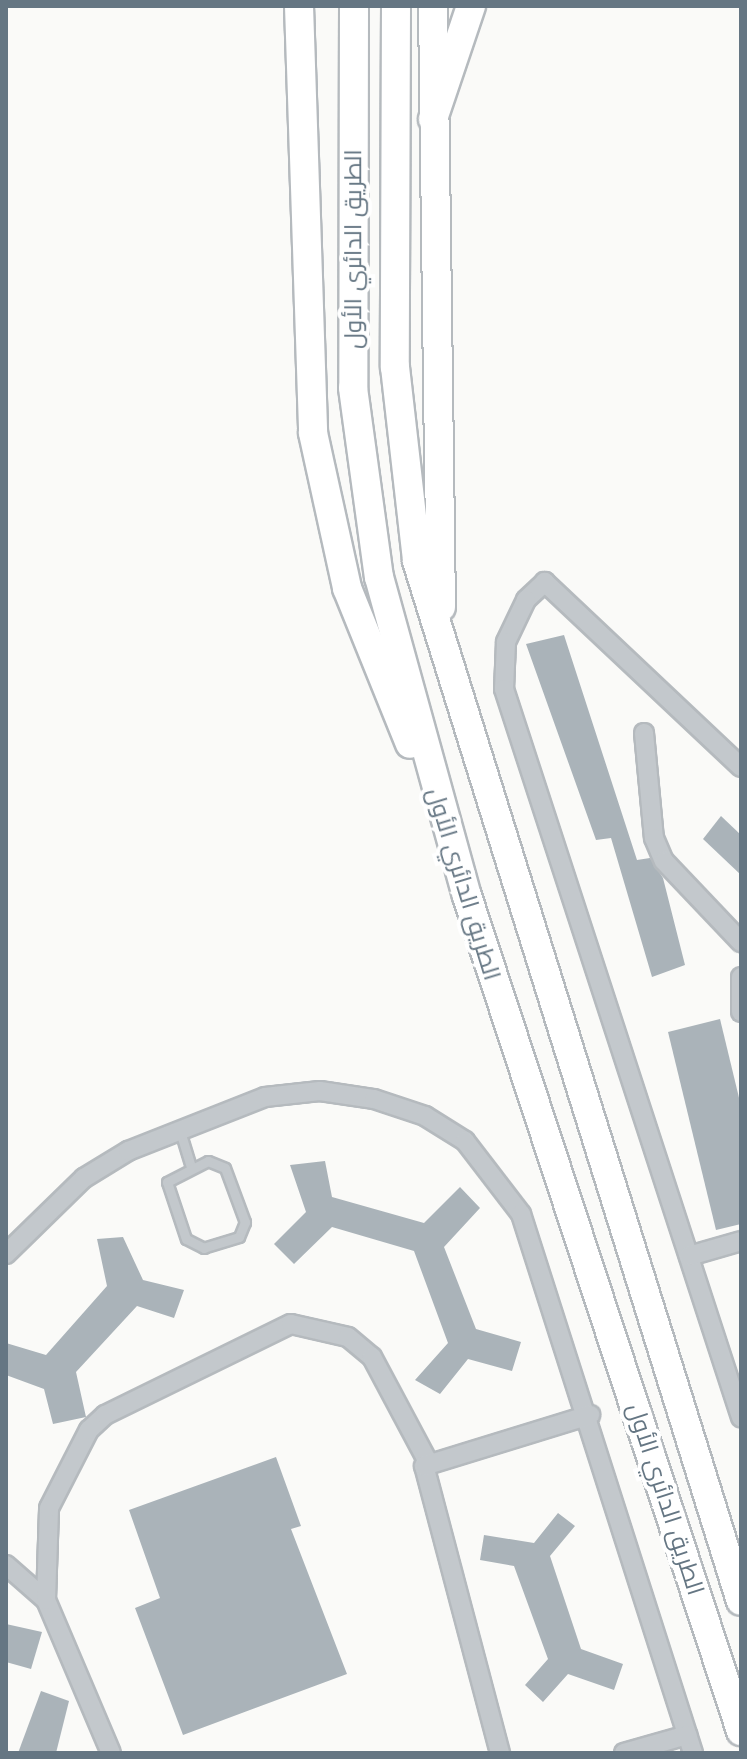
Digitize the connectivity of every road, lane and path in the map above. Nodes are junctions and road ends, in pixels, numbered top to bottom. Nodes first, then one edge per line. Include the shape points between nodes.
1 (299, 6) edge
2 (354, 6) edge
3 (396, 6) edge
4 (433, 6) edge
5 (471, 6) edge
6 (433, 119) junction
7 (442, 660) junction
8 (644, 733) dead end
9 (741, 767) edge
10 (436, 793) junction
11 (741, 942) edge
12 (740, 984) edge
13 (741, 1012) edge
14 (179, 1128) junction
15 (191, 1167) junction
16 (741, 1241) edge
17 (6, 1254) edge
18 (689, 1256) junction
19 (590, 1415) junction
20 (741, 1417) edge
21 (428, 1462) junction
22 (6, 1565) edge
23 (46, 1600) junction
24 (741, 1601) edge
25 (741, 1731) edge
26 (690, 1744) edge
27 (111, 1753) edge
28 (500, 1753) edge
29 (624, 1753) edge

1 - 10 main road via 307,379 322,487 363,638
2 - 10 main road, الطريق الدائري الأول via 353,388 361,474 392,633
3 - 7 main road, الطريق الدائري الأول via 393,313 401,448
4 - 6 main road
5 - 6 main road
6 - 7 main road
7 - 24 main road, الطريق الدائري الأول
8 - 11 street via 654,838 664,861
9 - 18 street via 545,582 526,600 506,642 504,689
10 - 25 main road, الطريق الدائري الأول
12 - 13 street
14 - 15 lane
14 - 17 street via 84,1178
14 - 19 street via 265,1097 320,1091 412,1112 465,1141 521,1214
15 - 15 lane via 167,1182 186,1239 204,1248 239,1237 245,1222 225,1168 208,1161
16 - 18 street
18 - 20 street
19 - 21 street
19 - 26 street
21 - 23 street via 372,1357 348,1337 291,1324 105,1415 89,1430 49,1508
21 - 28 street via 424,1475
22 - 23 street
23 - 27 street
26 - 29 street

